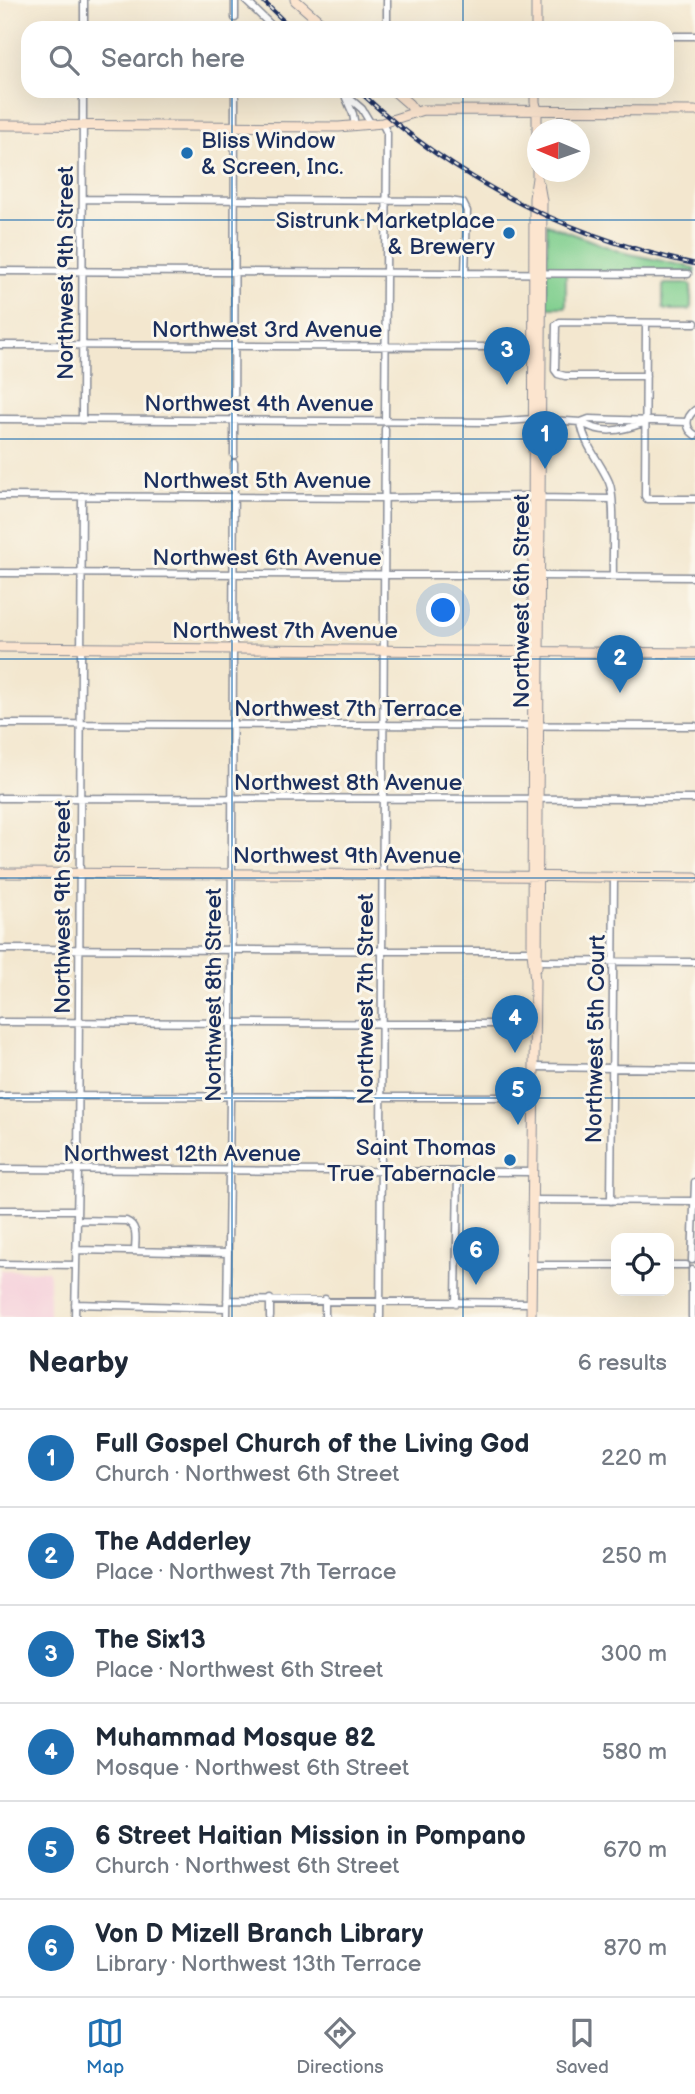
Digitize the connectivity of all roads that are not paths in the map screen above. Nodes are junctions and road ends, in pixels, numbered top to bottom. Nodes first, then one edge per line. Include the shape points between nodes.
1 (84, 0) edge
2 (236, 0) edge
3 (245, 0) edge
4 (295, 0) edge
5 (387, 0) edge
6 (538, 0) edge
7 (235, 18) dead end
8 (84, 21) edge
9 (267, 21) edge
10 (319, 21) edge
11 (387, 21) edge
12 (538, 21) edge
13 (674, 36) edge
14 (695, 36) edge
15 (83, 98) edge
16 (235, 98) edge
17 (345, 98) edge
18 (349, 98) edge
19 (401, 98) edge
20 (536, 98) edge
21 (414, 110) junction
22 (537, 110) junction
23 (695, 111) edge
24 (376, 123) junction
25 (0, 125) edge
26 (83, 126) junction
27 (235, 126) junction
28 (355, 126) junction
29 (83, 199) junction
30 (235, 199) junction
31 (386, 200) junction
32 (0, 271) edge
33 (82, 272) junction
34 (234, 273) junction
35 (386, 274) junction
36 (465, 274) junction
37 (538, 274) junction
38 (688, 274) dead end
39 (646, 323) junction
40 (695, 323) edge
41 (0, 345) edge
42 (82, 346) junction
43 (234, 347) junction
44 (386, 347) junction
45 (534, 347) junction
46 (646, 376) junction
47 (695, 410) edge
48 (0, 419) edge
49 (82, 420) junction
50 (233, 421) junction
51 (536, 422) junction
52 (581, 422) junction
53 (645, 422) junction
54 (687, 422) junction
55 (385, 425) junction
56 (695, 435) edge
57 (0, 496) edge
58 (82, 496) junction
59 (234, 497) junction
60 (385, 498) junction
61 (537, 498) junction
62 (612, 499) junction
63 (695, 499) edge
64 (0, 573) edge
65 (81, 574) junction
66 (233, 575) junction
67 (384, 575) junction
68 (537, 576) junction
69 (613, 576) junction
70 (695, 577) edge
71 (0, 647) edge
72 (80, 648) junction
73 (233, 649) junction
74 (384, 650) junction
75 (536, 651) junction
76 (695, 653) edge
77 (0, 724) edge
78 (80, 724) junction
79 (233, 726) junction
80 (384, 726) junction
81 (536, 726) junction
82 (695, 726) edge
83 (0, 798) edge
84 (80, 798) junction
85 (232, 799) junction
86 (383, 799) junction
87 (695, 799) edge
88 (536, 800) junction
89 (0, 873) edge
90 (80, 873) junction
91 (384, 874) junction
92 (231, 875) junction
93 (536, 875) junction
94 (614, 877) junction
95 (695, 878) edge
96 (0, 949) edge
97 (230, 949) junction
98 (79, 950) junction
99 (383, 951) junction
100 (532, 951) junction
101 (539, 961) junction
102 (614, 961) junction
103 (695, 962) edge
104 (535, 981) junction
105 (0, 1022) edge
106 (79, 1023) junction
107 (231, 1024) junction
108 (382, 1024) junction
109 (534, 1024) junction
110 (534, 1067) junction
111 (613, 1068) junction
112 (695, 1069) edge
113 (0, 1096) edge
114 (79, 1096) junction
115 (230, 1097) junction
116 (382, 1097) junction
117 (533, 1097) junction
118 (0, 1170) edge
119 (78, 1170) junction
120 (382, 1171) junction
121 (458, 1171) junction
122 (228, 1172) junction
123 (532, 1172) junction
124 (695, 1182) edge
125 (532, 1200) junction
126 (611, 1201) junction
127 (695, 1201) edge
128 (0, 1210) edge
129 (77, 1210) junction
130 (77, 1220) junction
131 (76, 1250) junction
132 (135, 1251) junction
133 (228, 1252) junction
134 (0, 1265) edge
135 (76, 1265) junction
136 (531, 1265) junction
137 (611, 1265) edge
138 (674, 1265) edge
139 (692, 1265) edge
140 (270, 1299) junction
141 (325, 1299) junction
142 (380, 1301) junction
143 (456, 1303) junction
144 (531, 1303) junction
145 (75, 1304) junction
146 (227, 1304) junction
147 (75, 1317) edge
148 (227, 1317) edge
149 (270, 1317) edge
150 (324, 1317) edge
151 (380, 1317) edge
152 (531, 1317) edge
153 (692, 1317) edge

1 - 8 street
2 - 7 street
3 - 9 street
4 - 10 main road
5 - 11 street
6 - 12 main road
13 - 14 street
15 - 26 street, Northwest 9th Street
16 - 27 street, Northwest 8th Street
17 - 28 street
18 - 24 street
19 - 21 main road
20 - 22 main road, Northwest 6th Street
21 - 22 main road
21 - 24 main road via 382,117
22 - 23 main road
22 - 37 main road, Northwest 6th Street via 534,194
24 - 28 main road
24 - 31 street, Northwest 7th Street via 387,133
25 - 26 main road
26 - 27 main road
26 - 29 street, Northwest 9th Street
27 - 28 main road
27 - 30 street, Northwest 8th Street
29 - 30 street
29 - 33 street, Northwest 9th Street
30 - 31 street
30 - 34 street, Northwest 8th Street
31 - 35 street, Northwest 7th Street
31 - 36 street via 463,203 467,211
32 - 33 street
33 - 34 street
33 - 42 street, Northwest 9th Street
34 - 35 street
34 - 43 street, Northwest 8th Street
35 - 36 street
35 - 44 street, Northwest 7th Street
36 - 37 street
37 - 38 street
37 - 45 main road, Northwest 6th Street
37 - 51 main road, Northwest 6th Street
39 - 40 street
39 - 46 street
39 - 46 street via 561,322 555,332 558,374
41 - 42 street, Northwest 3rd Avenue
42 - 43 street, Northwest 3rd Avenue
42 - 49 street, Northwest 9th Street
43 - 44 street, Northwest 3rd Avenue
43 - 50 street, Northwest 8th Street
44 - 45 street, Northwest 3rd Avenue
44 - 55 street, Northwest 7th Street
45 - 51 main road, Northwest 6th Street
46 - 53 street
47 - 54 street
48 - 49 street, Northwest 4th Avenue
49 - 50 street, Northwest 4th Avenue
50 - 55 street, Northwest 4th Avenue
50 - 59 street, Northwest 8th Street
51 - 52 street, Northwest 4th Avenue
51 - 55 street, Northwest 4th Avenue
51 - 61 main road, Northwest 6th Street
52 - 53 street, Northwest 4th Avenue
52 - 53 street, Northwest 4th Avenue via 607,431
52 - 62 street
53 - 54 street, Northwest 4th Avenue
53 - 63 street via 645,496
54 - 56 street
55 - 60 street, Northwest 7th Street
57 - 58 street, Northwest 5th Avenue
58 - 59 street, Northwest 5th Avenue
58 - 65 street, Northwest 9th Street
59 - 60 street, Northwest 5th Avenue
59 - 66 street, Northwest 8th Street
60 - 61 street, Northwest 5th Avenue
60 - 67 street, Northwest 7th Street
61 - 62 street, Northwest 5th Avenue
61 - 68 main road, Northwest 6th Street
62 - 69 street
64 - 65 street, Northwest 6th Avenue
65 - 66 street, Northwest 6th Avenue
65 - 72 street, Northwest 9th Street
66 - 67 street, Northwest 6th Avenue
66 - 73 street, Northwest 8th Street
67 - 68 street, Northwest 6th Avenue
67 - 74 street, Northwest 7th Street
68 - 69 street, Northwest 6th Avenue
68 - 75 main road, Northwest 6th Street
69 - 70 street, Northwest 6th Avenue
71 - 72 main road, Northwest 7th Avenue
72 - 73 main road, Northwest 7th Avenue
72 - 78 street, Northwest 9th Street
73 - 74 main road, Northwest 7th Avenue
73 - 79 street, Northwest 8th Street
74 - 75 main road, Northwest 7th Avenue
74 - 80 street, Northwest 7th Street
75 - 76 main road, Northwest 7th Avenue
75 - 81 main road, Northwest 6th Street
77 - 78 street, Northwest 7th Terrace
78 - 79 street, Northwest 7th Terrace
78 - 84 street, Northwest 9th Street
79 - 80 street, Northwest 7th Terrace
79 - 85 street, Northwest 8th Street
80 - 81 street, Northwest 7th Terrace
80 - 86 street, Northwest 7th Street
81 - 82 street, Northwest 7th Terrace
81 - 88 main road, Northwest 6th Street
83 - 84 street, Northwest 8th Avenue
84 - 85 street, Northwest 8th Avenue
84 - 90 street, Northwest 9th Street
85 - 86 street, Northwest 8th Avenue
85 - 92 street, Northwest 8th Street
86 - 88 street, Northwest 8th Avenue
86 - 91 street, Northwest 7th Street
87 - 88 street, Northwest 8th Avenue
88 - 93 main road, Northwest 6th Street
89 - 90 main road, Northwest 9th Avenue
90 - 92 main road, Northwest 9th Avenue
90 - 98 street, Northwest 9th Street
91 - 92 main road, Northwest 9th Avenue
91 - 93 main road, Northwest 9th Avenue
91 - 99 street, Northwest 7th Street
92 - 97 street, Northwest 8th Street
93 - 94 main road, Northwest 9th Avenue
93 - 100 main road, Northwest 6th Street
93 - 101 main road, Northwest 6th Street
94 - 95 main road, Northwest 9th Avenue
94 - 102 street, Northwest 5th Court
96 - 98 street
97 - 98 street
97 - 99 street
97 - 107 street, Northwest 8th Street
98 - 106 street, Northwest 9th Street
99 - 100 street
99 - 108 street, Northwest 7th Street
100 - 104 main road, Northwest 6th Street
101 - 102 street
101 - 104 main road, Northwest 6th Street
102 - 103 street
102 - 111 street, Northwest 5th Court
104 - 109 main road, Northwest 6th Street
105 - 106 street
106 - 107 street
106 - 114 street, Northwest 9th Street
107 - 108 street
107 - 115 street, Northwest 8th Street
108 - 109 street
108 - 116 street, Northwest 7th Street
109 - 110 main road, Northwest 6th Street
110 - 111 street
110 - 117 main road, Northwest 6th Street
111 - 112 street
111 - 126 street, Northwest 5th Court
113 - 114 street
114 - 115 street
114 - 119 street, Northwest 9th Street
115 - 116 street
115 - 122 street, Northwest 8th Street
116 - 117 street
116 - 120 street, Northwest 7th Street
117 - 123 main road, Northwest 6th Street
118 - 119 street, Northwest 12th Avenue
119 - 122 street, Northwest 12th Avenue
119 - 129 street, Northwest 9th Street
120 - 121 street, Northwest 12th Avenue
120 - 122 street, Northwest 12th Avenue
120 - 142 street, Northwest 7th Street
121 - 123 street, Northwest 12th Avenue
121 - 143 street
122 - 133 street, Northwest 8th Street
123 - 125 main road, Northwest 6th Street
124 - 127 street
125 - 126 street
125 - 136 main road, Northwest 6th Street
126 - 127 street
127 - 139 street
128 - 129 street
129 - 130 street, Northwest 9th Street
130 - 131 street, Northwest 9th Street
130 - 132 street via 126,1221 133,1225
131 - 132 street
131 - 135 street, Northwest 9th Street
132 - 133 street
133 - 146 street, Northwest 8th Street
134 - 135 street
135 - 145 street, Northwest 9th Street
136 - 137 street
136 - 144 main road, Northwest 6th Street
138 - 139 street
139 - 153 street
140 - 141 street
140 - 146 street
140 - 149 street
141 - 142 street
141 - 150 street
142 - 143 street
142 - 151 street, Northwest 7th Street
143 - 144 street
144 - 152 main road, Northwest 6th Street
145 - 146 street
145 - 147 street, Northwest 9th Street
146 - 148 street, Northwest 8th Street

